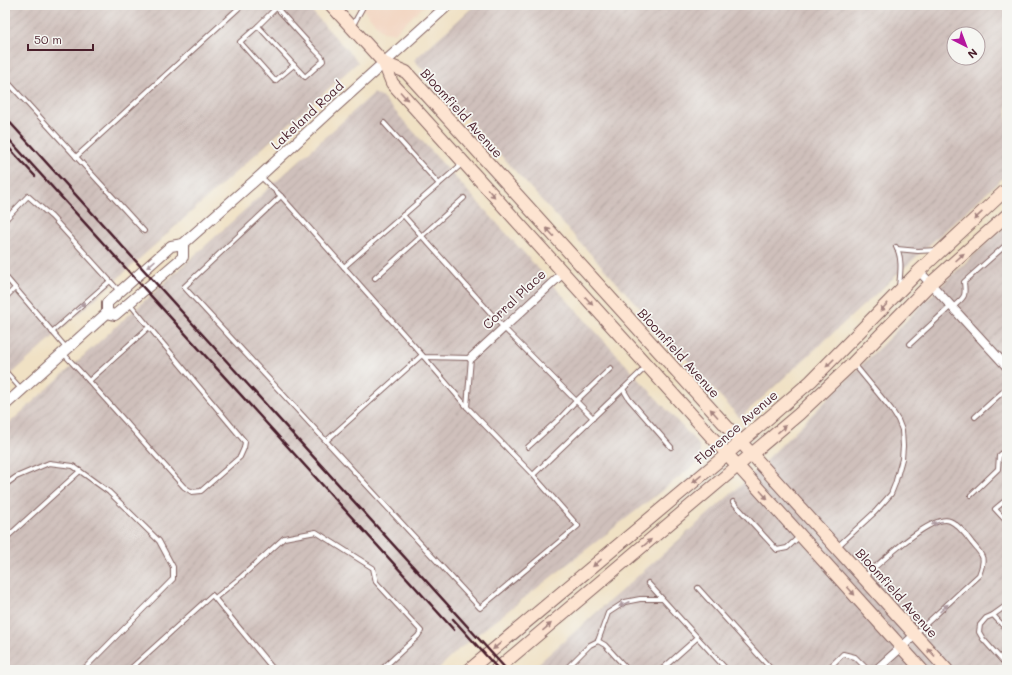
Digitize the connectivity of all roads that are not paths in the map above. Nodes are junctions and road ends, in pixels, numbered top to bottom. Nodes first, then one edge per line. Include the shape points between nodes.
1 (242, 5) edge
2 (331, 5) edge
3 (364, 5) edge
4 (448, 5) edge
5 (275, 6) edge
6 (439, 9) edge
7 (258, 26) junction
8 (352, 27) junction
9 (384, 63) junction
10 (294, 65) junction
11 (5, 79) edge
12 (384, 123) dead end
13 (76, 156) junction
14 (464, 162) junction
15 (260, 176) junction
16 (439, 184) junction
17 (1007, 189) edge
18 (281, 196) junction
19 (464, 198) dead end
20 (403, 215) junction
21 (1007, 215) edge
22 (5, 220) edge
23 (144, 231) dead end
24 (422, 236) junction
25 (184, 244) junction
26 (1007, 244) edge
27 (941, 250) junction
28 (576, 260) junction
29 (344, 267) junction
30 (919, 271) junction
31 (563, 273) junction
32 (5, 276) edge
33 (375, 278) dead end
34 (110, 281) junction
35 (931, 283) junction
36 (15, 288) junction
37 (120, 292) junction
38 (898, 292) junction
39 (5, 298) edge
40 (129, 304) junction
41 (952, 306) junction
42 (107, 313) junction
43 (149, 326) junction
44 (504, 328) junction
45 (52, 332) junction
46 (848, 344) junction
47 (910, 344) dead end
48 (65, 351) junction
49 (423, 356) junction
50 (471, 358) junction
51 (853, 363) junction
52 (647, 366) junction
53 (1007, 367) edge
54 (611, 368) dead end
55 (5, 372) edge
56 (89, 381) junction
57 (1007, 388) edge
58 (22, 390) junction
59 (623, 390) junction
60 (576, 402) junction
61 (5, 405) edge
62 (467, 407) junction
63 (975, 417) dead end
64 (593, 418) junction
65 (326, 441) junction
66 (740, 442) junction
67 (528, 447) dead end
68 (672, 447) dead end
69 (1007, 449) edge
70 (727, 454) junction
71 (752, 454) junction
72 (738, 466) junction
73 (80, 471) junction
74 (533, 475) junction
75 (5, 485) edge
76 (971, 495) dead end
77 (1007, 499) edge
78 (733, 502) dead end
79 (1007, 522) edge
80 (800, 535) junction
81 (5, 539) edge
82 (836, 547) junction
83 (864, 578) junction
84 (648, 583) dead end
85 (698, 588) dead end
86 (214, 598) junction
87 (662, 599) junction
88 (1007, 605) edge
89 (993, 615) junction
90 (1007, 630) edge
91 (915, 635) junction
92 (697, 638) junction
93 (598, 641) junction
94 (901, 647) junction
95 (1007, 666) edge
96 (83, 670) edge
97 (130, 670) edge
98 (274, 670) edge
99 (381, 670) edge
100 (469, 670) edge
101 (496, 670) edge
102 (566, 670) edge
103 (628, 670) edge
104 (661, 670) edge
105 (727, 670) edge
106 (772, 670) edge
107 (827, 670) edge
108 (868, 670) edge
109 (876, 670) edge
110 (922, 670) edge
111 (947, 670) edge

1 - 13 lane
2 - 8 main road, Bloomfield Avenue
3 - 8 lane
4 - 6 street, Lakeland Road
5 - 7 lane
5 - 10 lane via 322,57 322,61 305,77
6 - 9 street, Lakeland Road
7 - 10 lane
7 - 10 lane via 240,42 275,82
8 - 9 main road, Bloomfield Avenue
9 -> 14 main road, Bloomfield Avenue via 392,83
9 - 15 street, Lakeland Road
28 -> 9 main road, Bloomfield Avenue via 406,72
11 - 13 lane
12 - 16 lane
13 - 23 lane
14 - 16 lane
14 -> 31 main road, Bloomfield Avenue
15 - 18 lane
15 - 25 street, Lakeland Road
16 - 20 lane
17 -> 27 main road, Florence Avenue
18 - 29 lane
18 - 65 lane via 184,287
19 - 24 lane
20 - 24 lane
20 - 29 lane
35 -> 21 main road
22 - 34 lane via 28,196 52,217
24 - 33 lane
24 - 44 lane
25 -> 37 street, Lakeland Road via 171,246
25 - 40 street, Lakeland Road via 182,257
26 - 41 lane via 964,282 964,298
27 - 30 main road, Florence Avenue
27 - 38 lane via 918,251 896,248 900,263
28 - 31 main road, Corral Place
66 -> 28 main road, Bloomfield Avenue
29 - 49 lane
30 - 35 street
30 - 38 main road, Florence Avenue
31 - 44 street, Corral Place
31 -> 52 main road, Bloomfield Avenue
32 - 36 lane
34 - 37 lane
45 -> 34 lane
35 - 41 street
35 - 51 main road
36 - 39 lane
36 - 45 lane
37 - 42 street, Lakeland Road via 107,303
38 -> 46 main road, Florence Avenue
40 - 42 street, Lakeland Road via 115,315
40 - 43 lane
41 - 47 lane
41 - 53 street
42 - 48 street, Lakeland Road
43 - 56 lane
43 - 56 lane via 245,442 240,457 201,491 192,492 184,487
44 - 50 street, Corral Place
44 - 60 lane
45 - 48 lane
46 - 51 main road via 846,349
46 -> 66 main road, Florence Avenue via 811,381
48 - 56 lane
48 - 58 street, Lakeland Road
49 - 50 lane
49 - 62 lane
49 - 65 lane
50 - 62 lane
71 -> 51 main road
51 - 82 lane via 898,420 902,430 902,453 899,472 890,494 875,512
52 - 59 lane
52 - 70 main road, Bloomfield Avenue
54 - 60 lane
55 - 58 lane
57 - 63 lane
58 - 61 street, Lakeland Road
59 - 64 lane
59 - 68 lane
60 - 64 lane
60 - 67 lane
62 - 74 lane
64 - 74 lane
65 - 74 lane via 480,608 578,526
66 - 70 main road, Florence Avenue
66 - 71 main road, Bloomfield Avenue
69 - 76 lane via 999,456 998,469
70 - 72 main road, Bloomfield Avenue
70 -> 100 main road, Florence Avenue
71 - 72 main road
71 - 82 main road, Bloomfield Avenue
72 -> 80 main road, Bloomfield Avenue
101 -> 72 main road
73 - 75 lane via 74,466 49,463 16,477
73 - 81 lane
73 - 96 lane via 109,492 159,541 173,567 173,579
77 - 79 lane via 995,510
78 - 80 lane via 777,550 787,548
80 -> 94 main road, Bloomfield Avenue
82 - 83 main road, Bloomfield Avenue
83 - 91 main road, Bloomfield Avenue
91 -> 83 lane via 979,575 983,566 982,555 956,525 949,520 941,520 930,525 896,549
84 - 87 lane
85 - 106 lane
86 - 97 lane via 212,595
86 - 98 lane
86 - 99 lane via 284,538 316,532 373,568 376,582 421,631
87 - 92 lane
87 -> 93 lane via 624,602 608,613
88 - 89 lane
89 - 90 lane
89 - 95 lane via 980,625 979,632
91 - 94 street
111 -> 91 main road, Bloomfield Avenue
92 - 104 lane
92 - 105 lane
93 - 102 lane via 590,645
93 - 103 lane via 605,644
94 - 109 street
94 - 110 main road, Bloomfield Avenue
107 - 108 lane via 843,654 855,657

